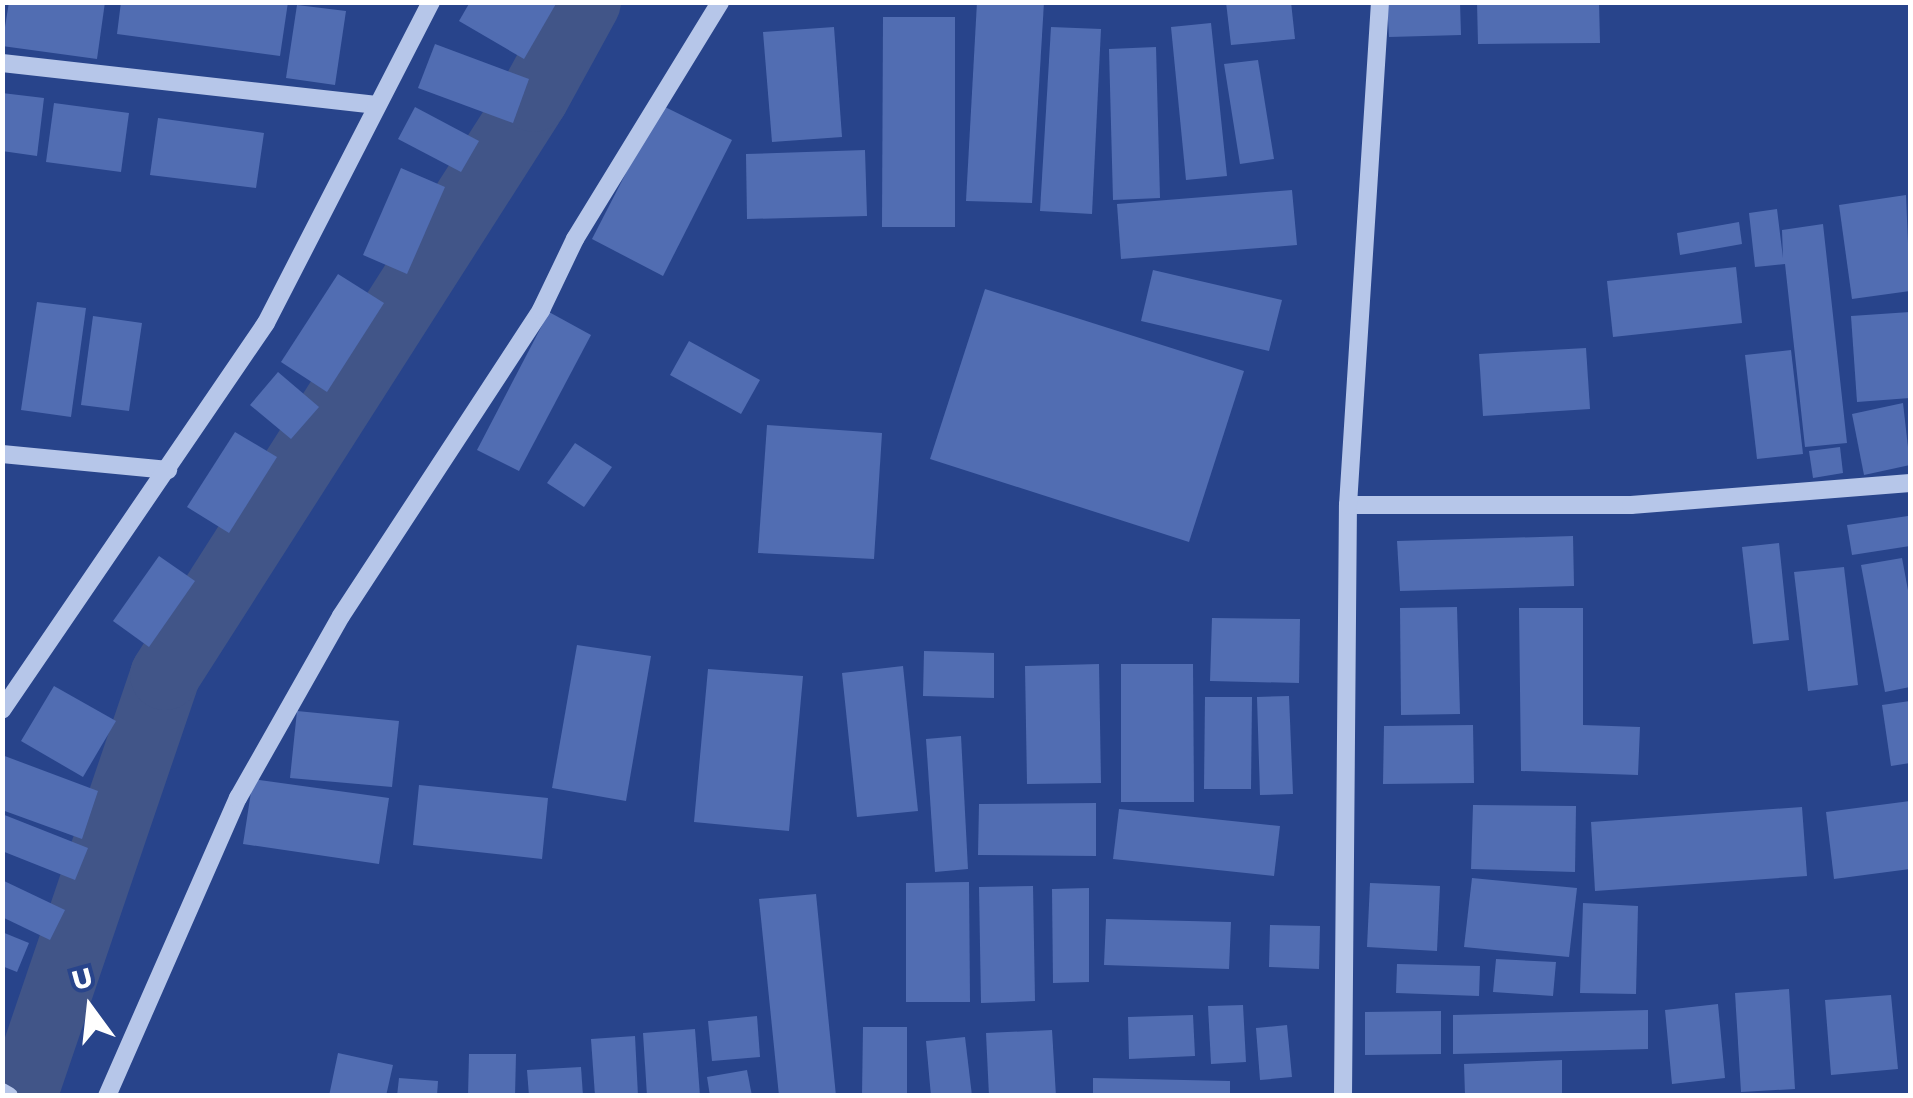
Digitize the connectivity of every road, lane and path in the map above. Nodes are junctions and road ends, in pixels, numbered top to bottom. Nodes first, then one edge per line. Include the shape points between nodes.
1 (431, 2) edge
2 (720, 2) edge
3 (1380, 2) edge
4 (2, 63) edge
5 (378, 105) junction
6 (2, 454) edge
7 (168, 470) junction
8 (1910, 483) edge
9 (1348, 505) junction
10 (2, 710) edge
11 (107, 1096) edge
12 (1343, 1096) edge

1 - 5 street
2 - 11 street via 575,240 541,310 341,616 238,798
3 - 9 street
4 - 5 street
5 - 7 street via 266,323
6 - 7 street
7 - 10 street
8 - 9 street via 1631,506
9 - 12 street

